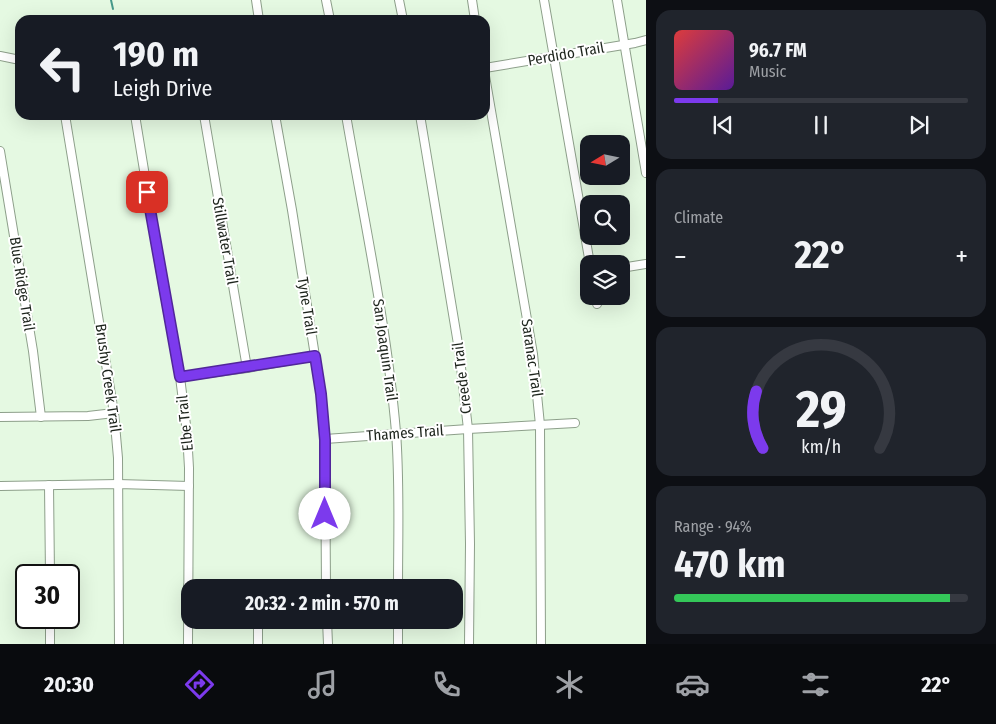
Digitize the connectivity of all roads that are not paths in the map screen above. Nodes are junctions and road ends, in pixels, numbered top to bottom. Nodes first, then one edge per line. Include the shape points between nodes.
1 (256, 0) edge
2 (326, 0) edge
3 (399, 0) edge
4 (472, 0) edge
5 (544, 0) edge
6 (616, 0) edge
7 (258, 15) edge
8 (329, 15) edge
9 (402, 15) edge
10 (475, 15) edge
11 (646, 40) edge
12 (624, 45) junction
13 (0, 56) edge
14 (554, 56) junction
15 (15, 59) edge
16 (490, 67) edge
17 (490, 105) edge
18 (66, 120) edge
19 (136, 120) edge
20 (205, 120) edge
21 (276, 120) edge
22 (347, 120) edge
23 (421, 120) edge
24 (0, 151) edge
25 (646, 173) edge
26 (588, 255) edge
27 (646, 264) edge
28 (630, 267) edge
29 (315, 356) junction
30 (247, 368) junction
31 (180, 377) junction
32 (114, 413) junction
33 (0, 417) edge
34 (41, 417) junction
35 (575, 423) dead end
36 (540, 425) junction
37 (468, 429) junction
38 (396, 434) junction
39 (325, 440) junction
40 (118, 484) junction
41 (49, 485) junction
42 (0, 486) edge
43 (189, 486) junction
44 (50, 564) edge
45 (188, 579) edge
46 (326, 579) edge
47 (398, 579) edge
48 (50, 629) edge
49 (188, 629) edge
50 (258, 629) edge
51 (327, 629) edge
52 (398, 629) edge
53 (50, 644) edge
54 (119, 644) edge
55 (188, 644) edge
56 (258, 644) edge
57 (328, 644) edge
58 (398, 644) edge
59 (469, 644) edge
60 (541, 644) edge

1 - 7 street
2 - 8 street
3 - 9 street
4 - 10 street
5 - 14 street
6 - 12 street
11 - 12 street, Perdido Trail
12 - 14 street, Perdido Trail
12 - 25 street
13 - 15 street
14 - 16 street, Perdido Trail
14 - 26 street
17 - 36 street, Saranac Trail via 533,354
18 - 32 street, Brushy Creek Trail
19 - 31 street, Elbe Trail
20 - 30 street, Stillwater Trail
21 - 29 street, Tyne Trail
22 - 38 street, San Joaquin Trail via 388,359
23 - 37 street, Creede Trail via 459,350
24 - 34 street, Blue Ridge Trail
27 - 28 street
29 - 30 street
29 - 39 street, Tyne Trail
30 - 31 street
31 - 43 street, Elbe Trail
32 - 34 street
32 - 40 street, Brushy Creek Trail
33 - 34 street
35 - 36 street, Thames Trail
36 - 37 street, Thames Trail
36 - 60 street, Saranac Trail
37 - 38 street, Thames Trail
37 - 59 street, Creede Trail
38 - 39 street, Thames Trail
38 - 47 street, San Joaquin Trail
39 - 46 street, Tyne Trail
40 - 41 street
40 - 43 street
40 - 54 street, Brushy Creek Trail
41 - 42 street
41 - 44 street
43 - 45 street, Elbe Trail
48 - 53 street
49 - 55 street, Elbe Trail
50 - 56 street
51 - 57 street
52 - 58 street

